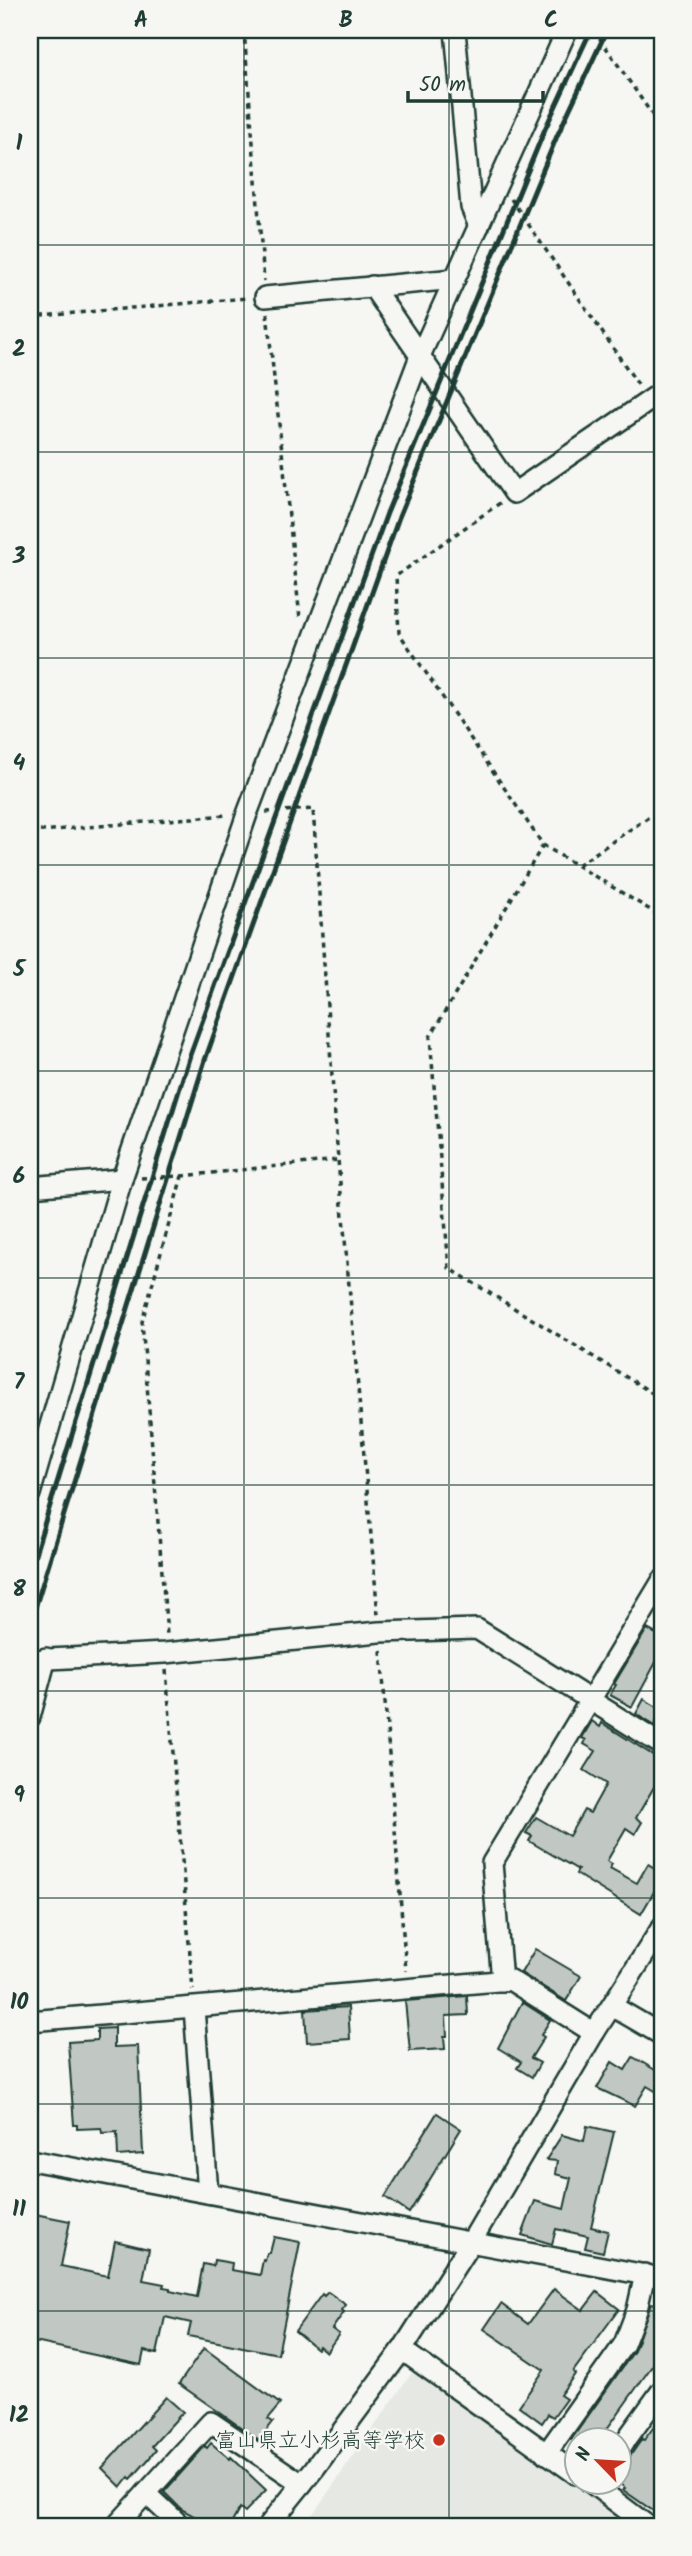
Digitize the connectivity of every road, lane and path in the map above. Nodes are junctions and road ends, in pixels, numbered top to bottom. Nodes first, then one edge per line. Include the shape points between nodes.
1 (244, 30) edge
2 (455, 30) edge
3 (567, 30) edge
4 (594, 30) edge
5 (662, 129) edge
6 (499, 182) junction
7 (479, 226) junction
8 (455, 279) junction
9 (372, 286) junction
10 (265, 297) junction
11 (30, 317) edge
12 (420, 356) junction
13 (656, 396) edge
14 (514, 493) junction
15 (300, 619) dead end
16 (662, 808) edge
17 (247, 814) junction
18 (30, 832) edge
19 (543, 845) junction
20 (578, 864) junction
21 (662, 917) edge
22 (338, 1160) junction
23 (182, 1176) junction
24 (121, 1179) junction
25 (30, 1187) edge
26 (662, 1399) edge
27 (30, 1494) edge
28 (662, 1580) edge
29 (379, 1632) junction
30 (165, 1653) junction
31 (38, 1659) edge
32 (590, 1700) junction
33 (30, 1717) edge
34 (662, 1745) edge
35 (662, 1927) edge
36 (502, 1981) junction
37 (408, 1990) junction
38 (612, 2006) junction
39 (194, 2008) junction
40 (30, 2021) edge
41 (594, 2033) junction
42 (662, 2035) edge
43 (30, 2160) edge
44 (208, 2193) junction
45 (471, 2242) junction
46 (654, 2276) edge
47 (402, 2350) junction
48 (662, 2390) edge
49 (632, 2432) edge
50 (546, 2454) junction
51 (562, 2465) edge
52 (302, 2484) junction
53 (146, 2493) junction
54 (610, 2496) edge
55 (116, 2526) edge
56 (181, 2526) edge
57 (268, 2526) edge
58 (648, 2526) edge

1 - 10 path
2 - 7 street via 471,207
3 - 6 street
4 - 5 path
6 - 7 street
6 - 13 path
7 - 8 street
8 - 9 street
8 - 12 street
9 - 10 street
9 - 12 street
10 - 11 path
10 - 15 path
12 - 14 street
12 - 17 street
13 - 14 street
14 - 19 path via 396,576 399,633
16 - 20 path
17 - 18 path
17 - 22 path via 313,809
17 - 24 street
19 - 20 path
19 - 26 path via 430,1037 449,1268
20 - 21 path
22 - 23 path
22 - 29 path
23 - 24 path
23 - 30 path via 142,1322 168,1640
24 - 25 street
24 - 27 street
28 - 32 street
29 - 30 street
29 - 32 street via 477,1629
29 - 37 path
30 - 31 street
30 - 39 path
31 - 33 street
32 - 34 street
32 - 36 street via 492,1863
35 - 38 street
36 - 37 street
36 - 41 street via 510,1980
37 - 39 street
38 - 41 street
38 - 42 street
39 - 40 street
39 - 44 street
41 - 45 street
43 - 44 street
44 - 45 street
45 - 46 street
45 - 47 street
46 - 50 street via 624,2344
47 - 50 street
47 - 52 street
48 - 49 street
50 - 51 street
52 - 53 street via 211,2423
52 - 57 street
53 - 55 street
53 - 56 street
54 - 58 street

